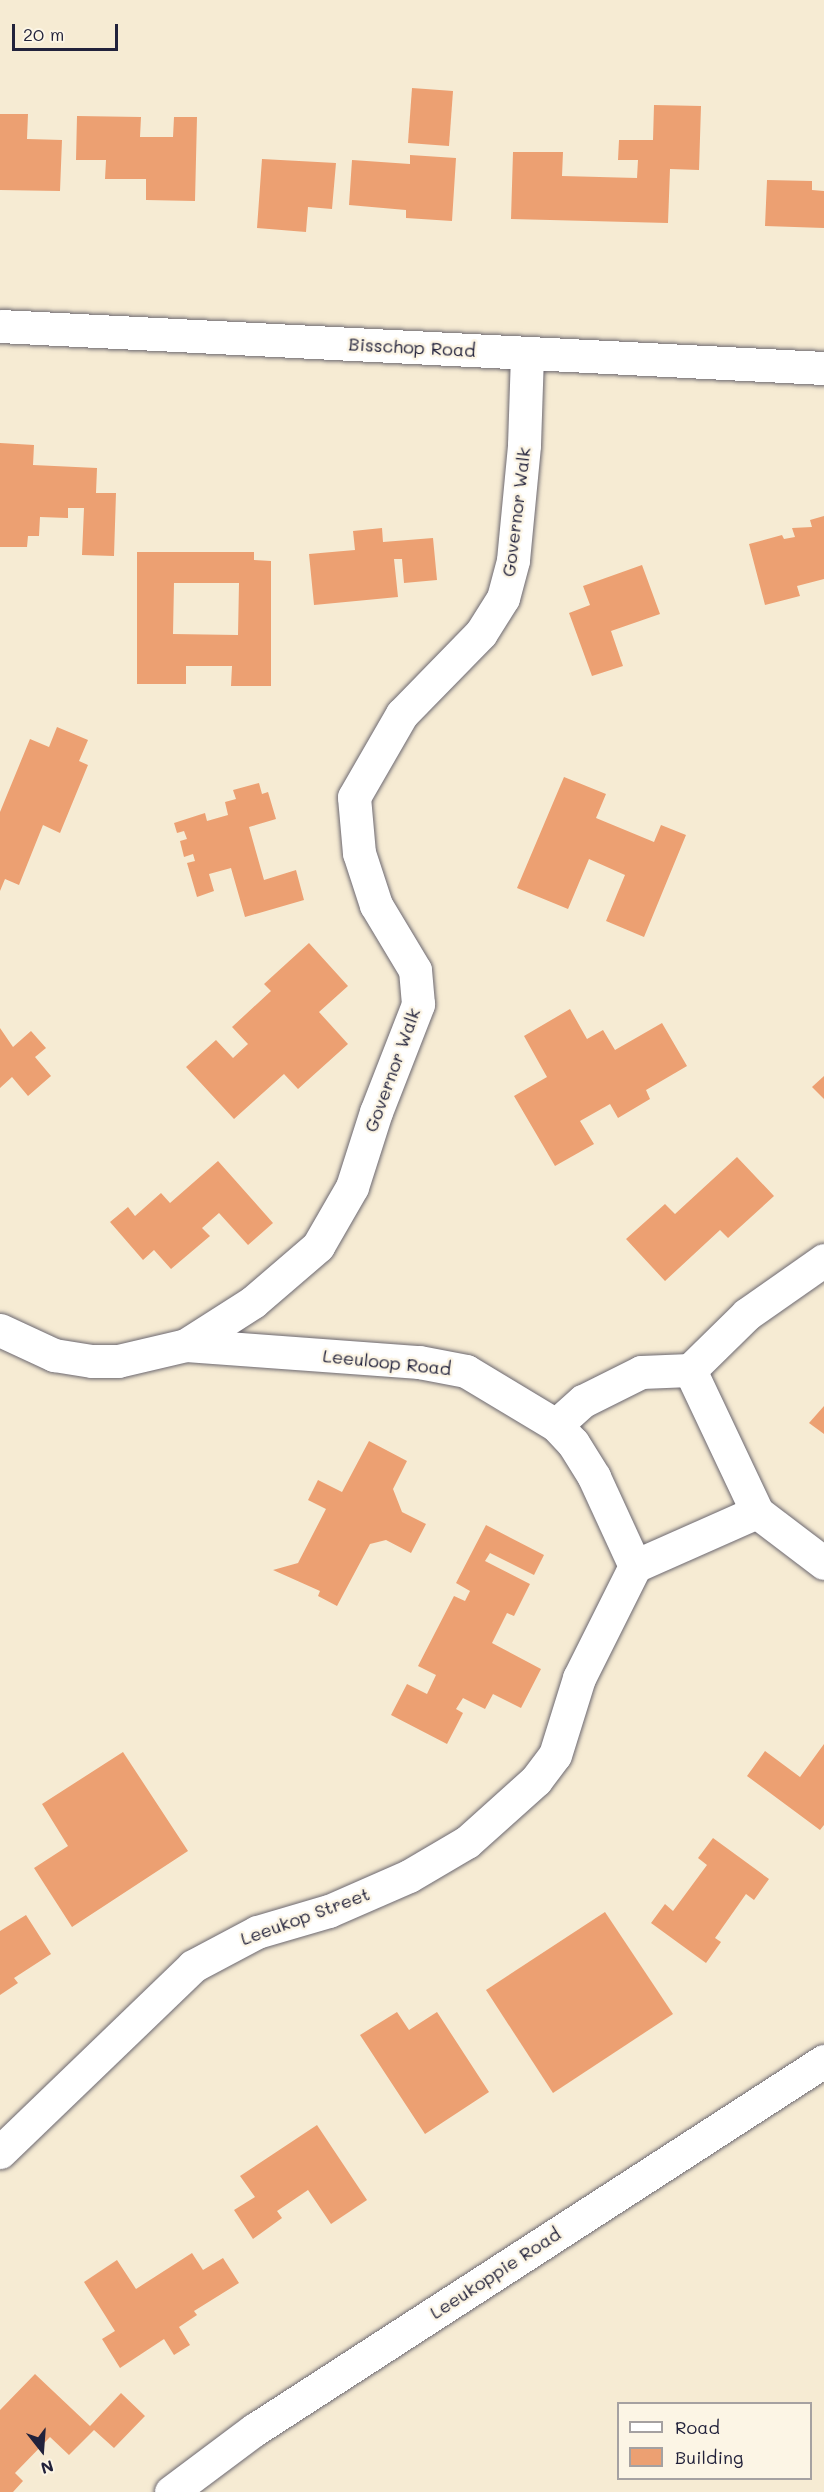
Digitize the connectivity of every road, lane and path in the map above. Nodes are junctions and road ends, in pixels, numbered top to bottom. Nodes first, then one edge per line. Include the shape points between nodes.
1 (0, 326) edge
2 (527, 353) junction
3 (824, 368) edge
4 (824, 1260) edge
5 (0, 1330) edge
6 (186, 1345) junction
7 (690, 1370) junction
8 (556, 1425) junction
9 (757, 1512) junction
10 (824, 1563) edge
11 (635, 1566) junction
12 (824, 2061) edge
13 (0, 2152) edge
14 (171, 2492) edge

1 - 2 street, Bisschop Road
2 - 3 street, Bisschop Road
2 - 6 street, Governor Walk via 524,445 513,560 503,598 481,633 402,714 354,797 359,853 376,905 415,970 418,1004 352,1187 318,1246 253,1302
4 - 7 street via 747,1314
5 - 6 street, Leeuloop Road via 54,1355 92,1361 118,1361
6 - 8 street, Leeuloop Road via 419,1362 466,1371
7 - 8 street via 662,1369 632,1376 583,1401
7 - 9 street
8 - 11 street, Leeuloop Road via 573,1443 594,1477
9 - 10 street
9 - 11 street
11 - 13 street, Leeukop Street via 579,1678 555,1755 515,1800 467,1842 409,1876 329,1911 257,1932 193,1966
12 - 14 street, Leeukoppie Road via 254,2430

